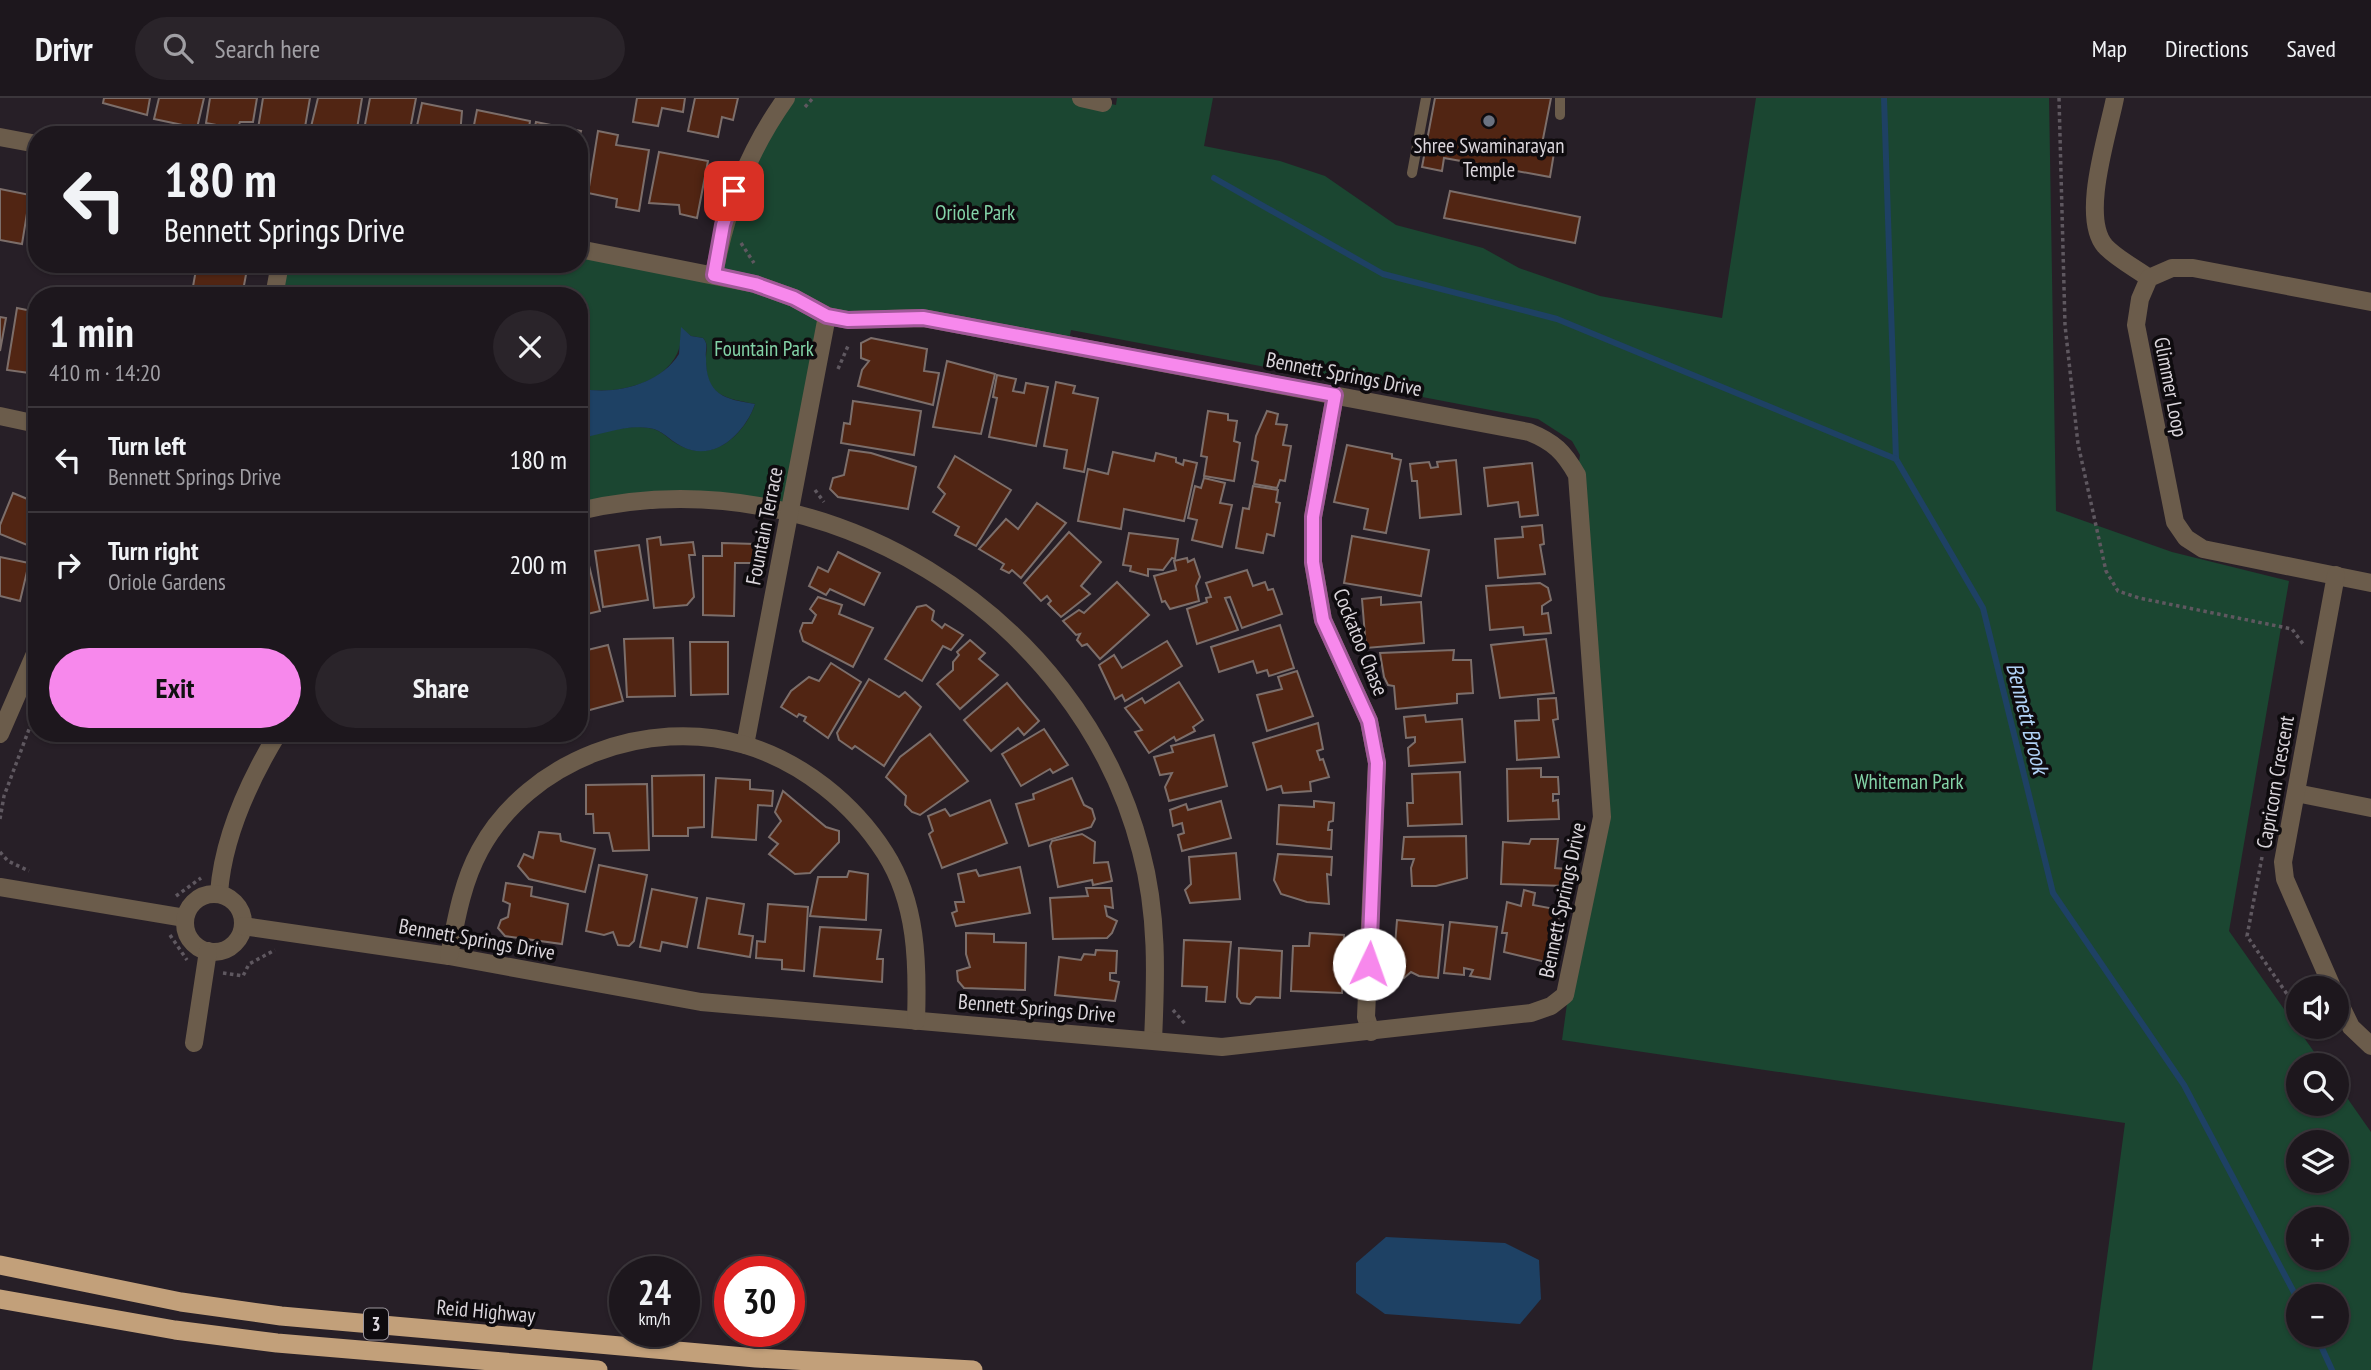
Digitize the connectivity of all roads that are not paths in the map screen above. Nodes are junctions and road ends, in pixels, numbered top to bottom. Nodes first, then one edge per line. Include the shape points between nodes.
1 (786, 98) edge
2 (1082, 98) edge
3 (1426, 98) edge
4 (1560, 98) edge
5 (2115, 98) edge
6 (1103, 103) dead end
7 (1560, 115) dead end
8 (0, 136) edge
9 (28, 142) edge
10 (1412, 173) dead end
11 (588, 251) edge
12 (714, 275) junction
13 (2148, 278) junction
14 (2371, 302) edge
15 (827, 316) junction
16 (1335, 395) junction
17 (0, 416) edge
18 (28, 422) edge
19 (588, 509) edge
20 (789, 513) junction
21 (2336, 575) junction
22 (2371, 583) edge
23 (28, 666) edge
24 (5, 709) edge
25 (0, 734) edge
26 (274, 742) edge
27 (745, 745) junction
28 (2296, 793) junction
29 (2371, 808) edge
30 (0, 887) edge
31 (219, 893) junction
32 (185, 918) junction
33 (243, 926) junction
34 (208, 951) junction
35 (449, 956) junction
36 (2327, 976) edge
37 (916, 1021) junction
38 (2349, 1023) edge
39 (1371, 1032) junction
40 (1153, 1040) junction
41 (194, 1043) dead end
42 (2371, 1046) edge
43 (0, 1265) edge
44 (0, 1299) edge
45 (597, 1370) edge
46 (973, 1370) edge

1 - 12 street via 748,158 734,191
2 - 6 street
3 - 10 lane
4 - 7 lane
5 - 13 street via 2093,211 2095,230 2105,246
8 - 9 street
11 - 12 street, Bennett Springs Drive
12 - 15 street, Bennett Springs Drive via 794,298
13 - 14 street via 2172,268 2193,268
13 - 21 street, Glimmer Loop via 2136,325 2175,522 2181,533 2203,548
15 - 16 street, Bennett Springs Drive via 848,320 923,318
15 - 20 street, Fountain Terrace
16 - 39 street, Cockatoo Chase via 1313,517 1313,562 1323,620 1369,721 1377,763 1366,1017
16 - 39 street, Bennett Springs Drive via 1529,432 1565,453 1577,475 1602,817 1565,995 1531,1013
17 - 18 street
19 - 20 street via 701,498
20 - 27 street, Fountain Terrace
20 - 40 street via 856,534 925,565 1006,629 1068,696 1114,777 1141,849 1157,962
21 - 22 street, Glimmer Loop
21 - 28 street, Capricorn Crescent
23 - 24 street
24 - 25 street
26 - 31 street via 230,835
27 - 35 street via 670,736 592,752 558,769 529,790 481,849 465,883
27 - 37 street via 799,769 827,789 852,809 885,853 905,898 916,942
28 - 29 street
28 - 36 street, Capricorn Crescent via 2283,862 2285,879
30 - 32 street
31 - 32 street via 196,899
31 - 33 street via 237,905
32 - 34 street via 190,940
33 - 34 street via 227,949
33 - 35 street, Bennett Springs Drive
34 - 41 street
35 - 37 street, Bennett Springs Drive via 701,1002
37 - 40 street, Bennett Springs Drive
38 - 42 street
39 - 40 street, Bennett Springs Drive via 1222,1047
43 - 46 highway, Reid Highway / 3 via 181,1302 281,1316 755,1358
44 - 45 highway, 3 via 175,1331

